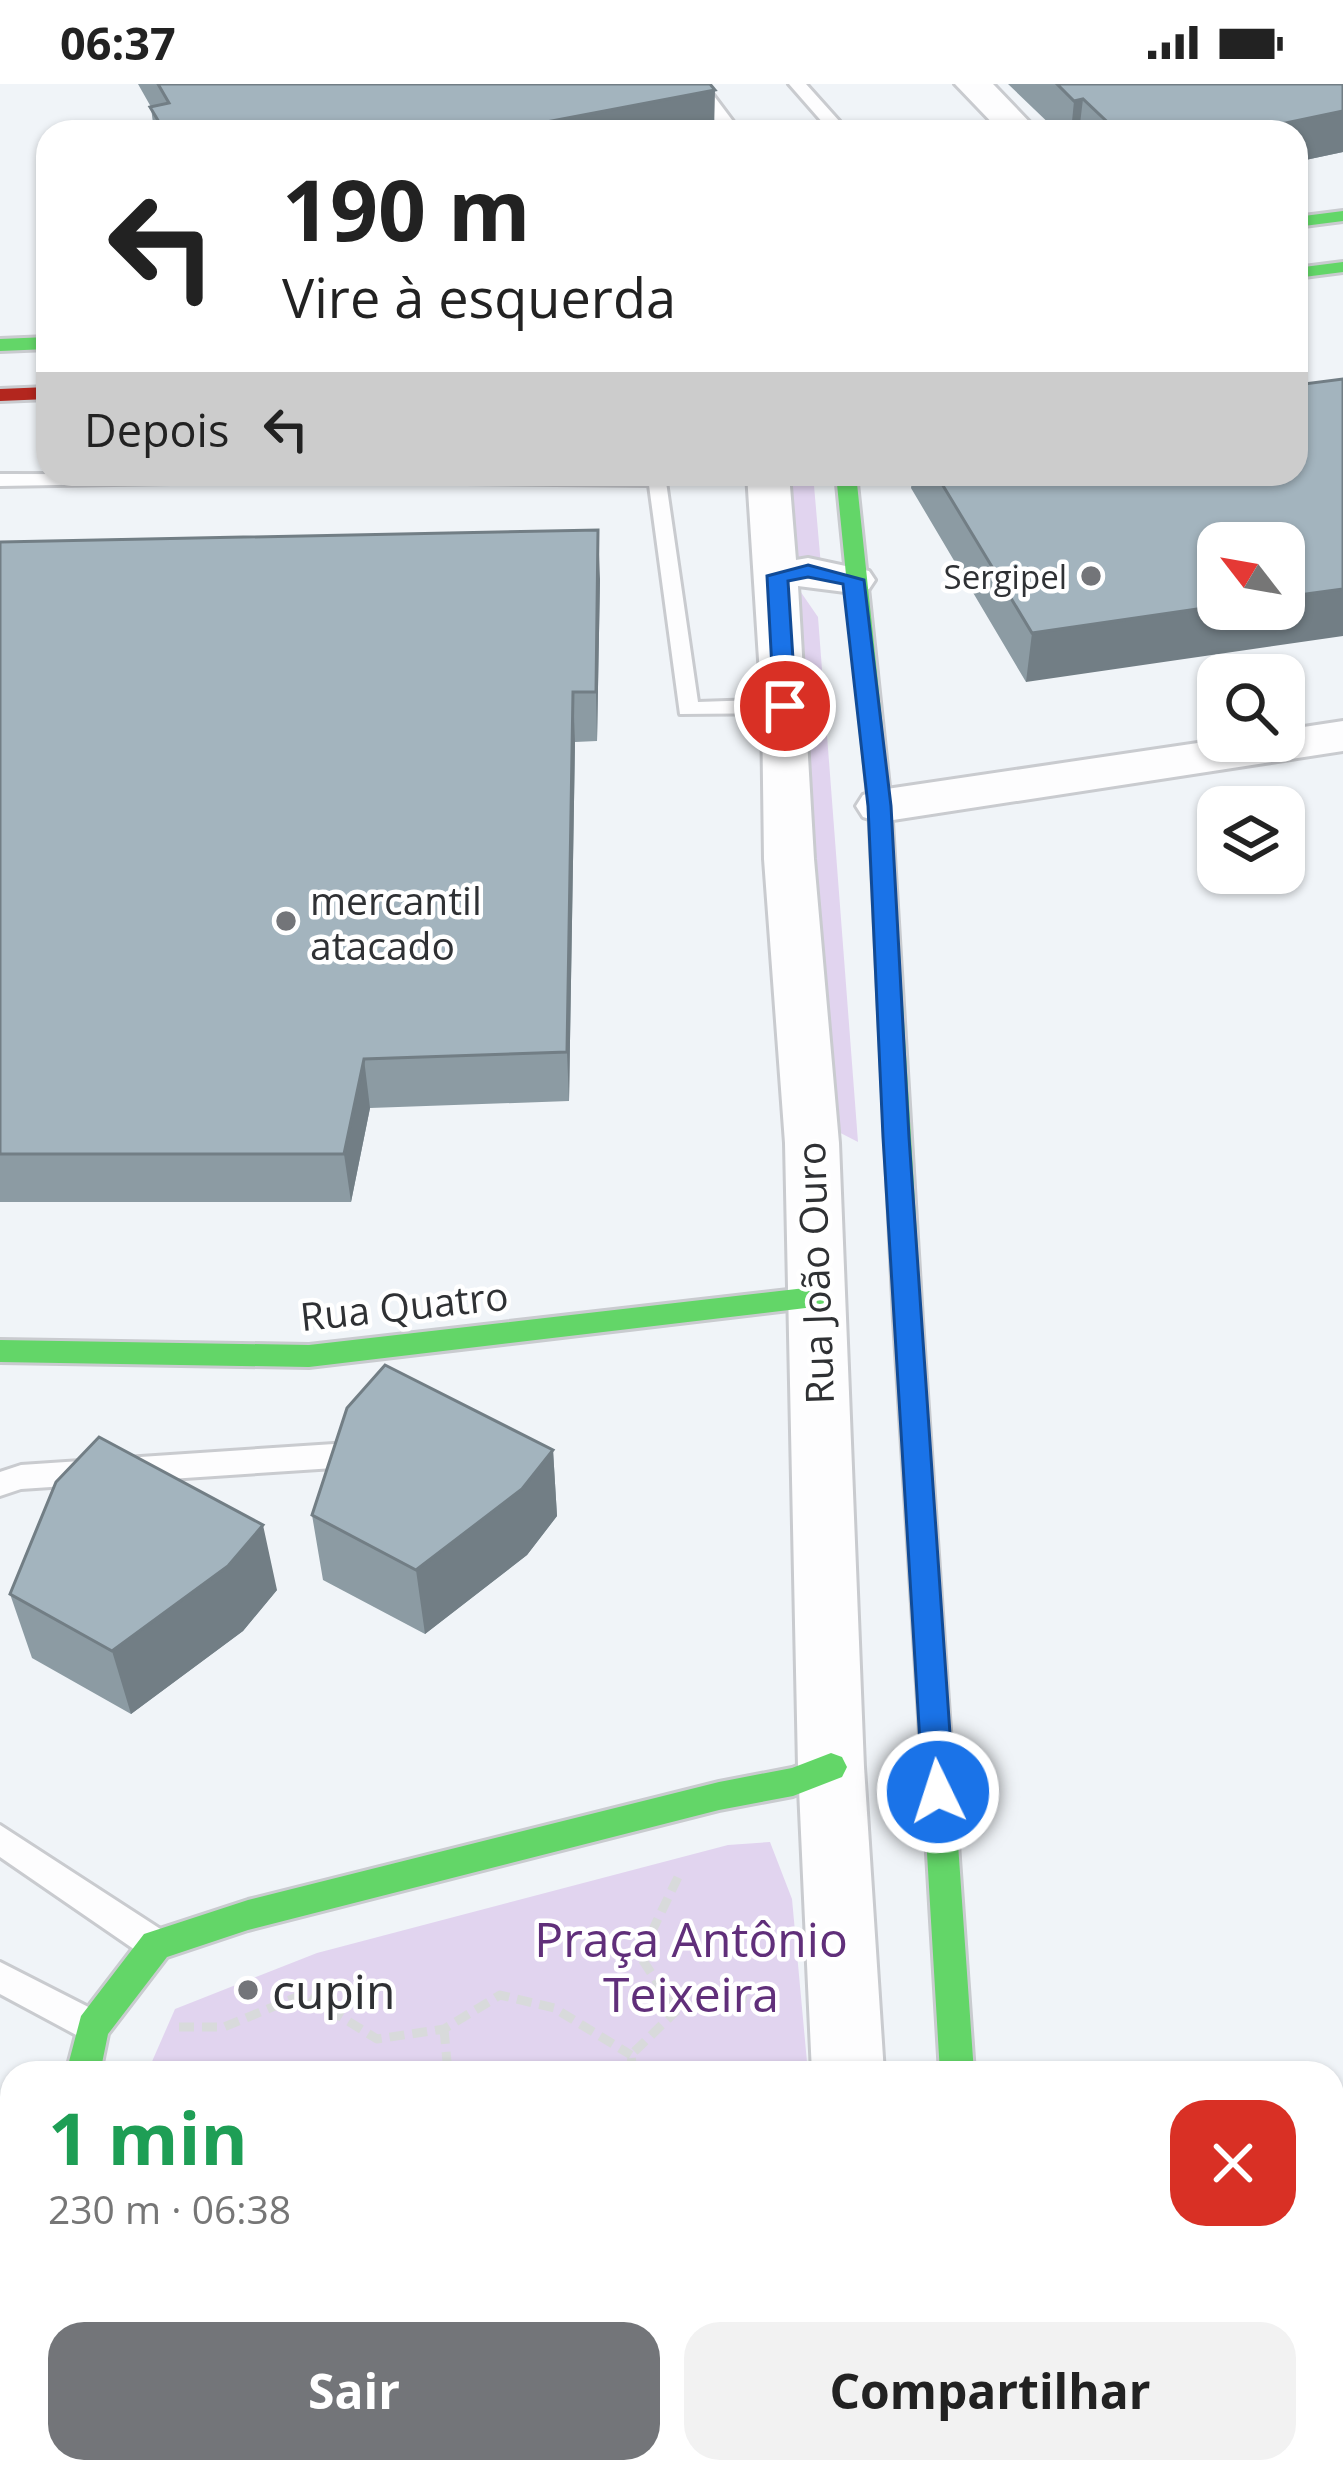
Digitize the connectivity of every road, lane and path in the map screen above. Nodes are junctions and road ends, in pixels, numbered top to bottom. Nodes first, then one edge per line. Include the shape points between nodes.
1 (697, 84) edge
2 (797, 84) edge
3 (974, 84) edge
4 (724, 120) edge
5 (829, 120) edge
6 (1009, 120) edge
7 (1343, 216) edge
8 (1308, 220) edge
9 (1343, 267) edge
10 (1308, 271) edge
11 (36, 344) edge
12 (0, 345) edge
13 (36, 394) edge
14 (0, 395) edge
15 (36, 479) edge
16 (0, 480) edge
17 (659, 486) edge
18 (769, 486) edge
19 (847, 486) edge
20 (778, 576) junction
21 (853, 580) junction
22 (785, 706) junction
23 (1343, 736) edge
24 (880, 806) junction
25 (896, 1137) junction
26 (812, 1142) junction
27 (814, 1297) junction
28 (0, 1351) edge
29 (334, 1456) edge
30 (0, 1484) edge
31 (831, 1767) junction
32 (718, 1796) junction
33 (0, 1839) edge
34 (156, 1945) junction
35 (0, 1977) edge
36 (844, 2008) junction
37 (676, 2012) junction
38 (93, 2027) junction
39 (444, 2029) junction
40 (631, 2055) junction
41 (86, 2061) edge
42 (447, 2061) edge
43 (632, 2061) edge
44 (847, 2061) edge
45 (956, 2061) edge

1 - 4 lane
2 - 5 lane
3 - 6 street
7 - 8 street
9 - 10 street
11 - 12 street
13 - 14 street
15 - 16 lane
17 - 22 lane via 688,709
18 - 20 street, Rua João Ouro
19 - 21 street
20 - 21 street via 808,571
20 - 22 street, Rua João Ouro
21 - 24 street
22 - 26 street, Rua João Ouro
23 - 24 street
24 - 25 street
25 - 26 street via 859,1156
25 - 45 street
26 - 27 street, Rua João Ouro
27 - 28 street, Rua Quatro via 308,1356
27 - 31 street, Rua João Ouro
29 - 30 lane
31 - 32 street
31 - 36 street, Rua João Ouro
32 - 34 street
32 - 37 path via 640,1956
33 - 34 lane
34 - 38 street
35 - 38 lane
36 - 37 path via 736,1998
36 - 44 street, Rua João Ouro
37 - 40 path
38 - 39 path via 224,2027 304,1994 377,2039
38 - 41 street
39 - 40 path via 500,1995 554,2008
39 - 42 path
40 - 43 path

